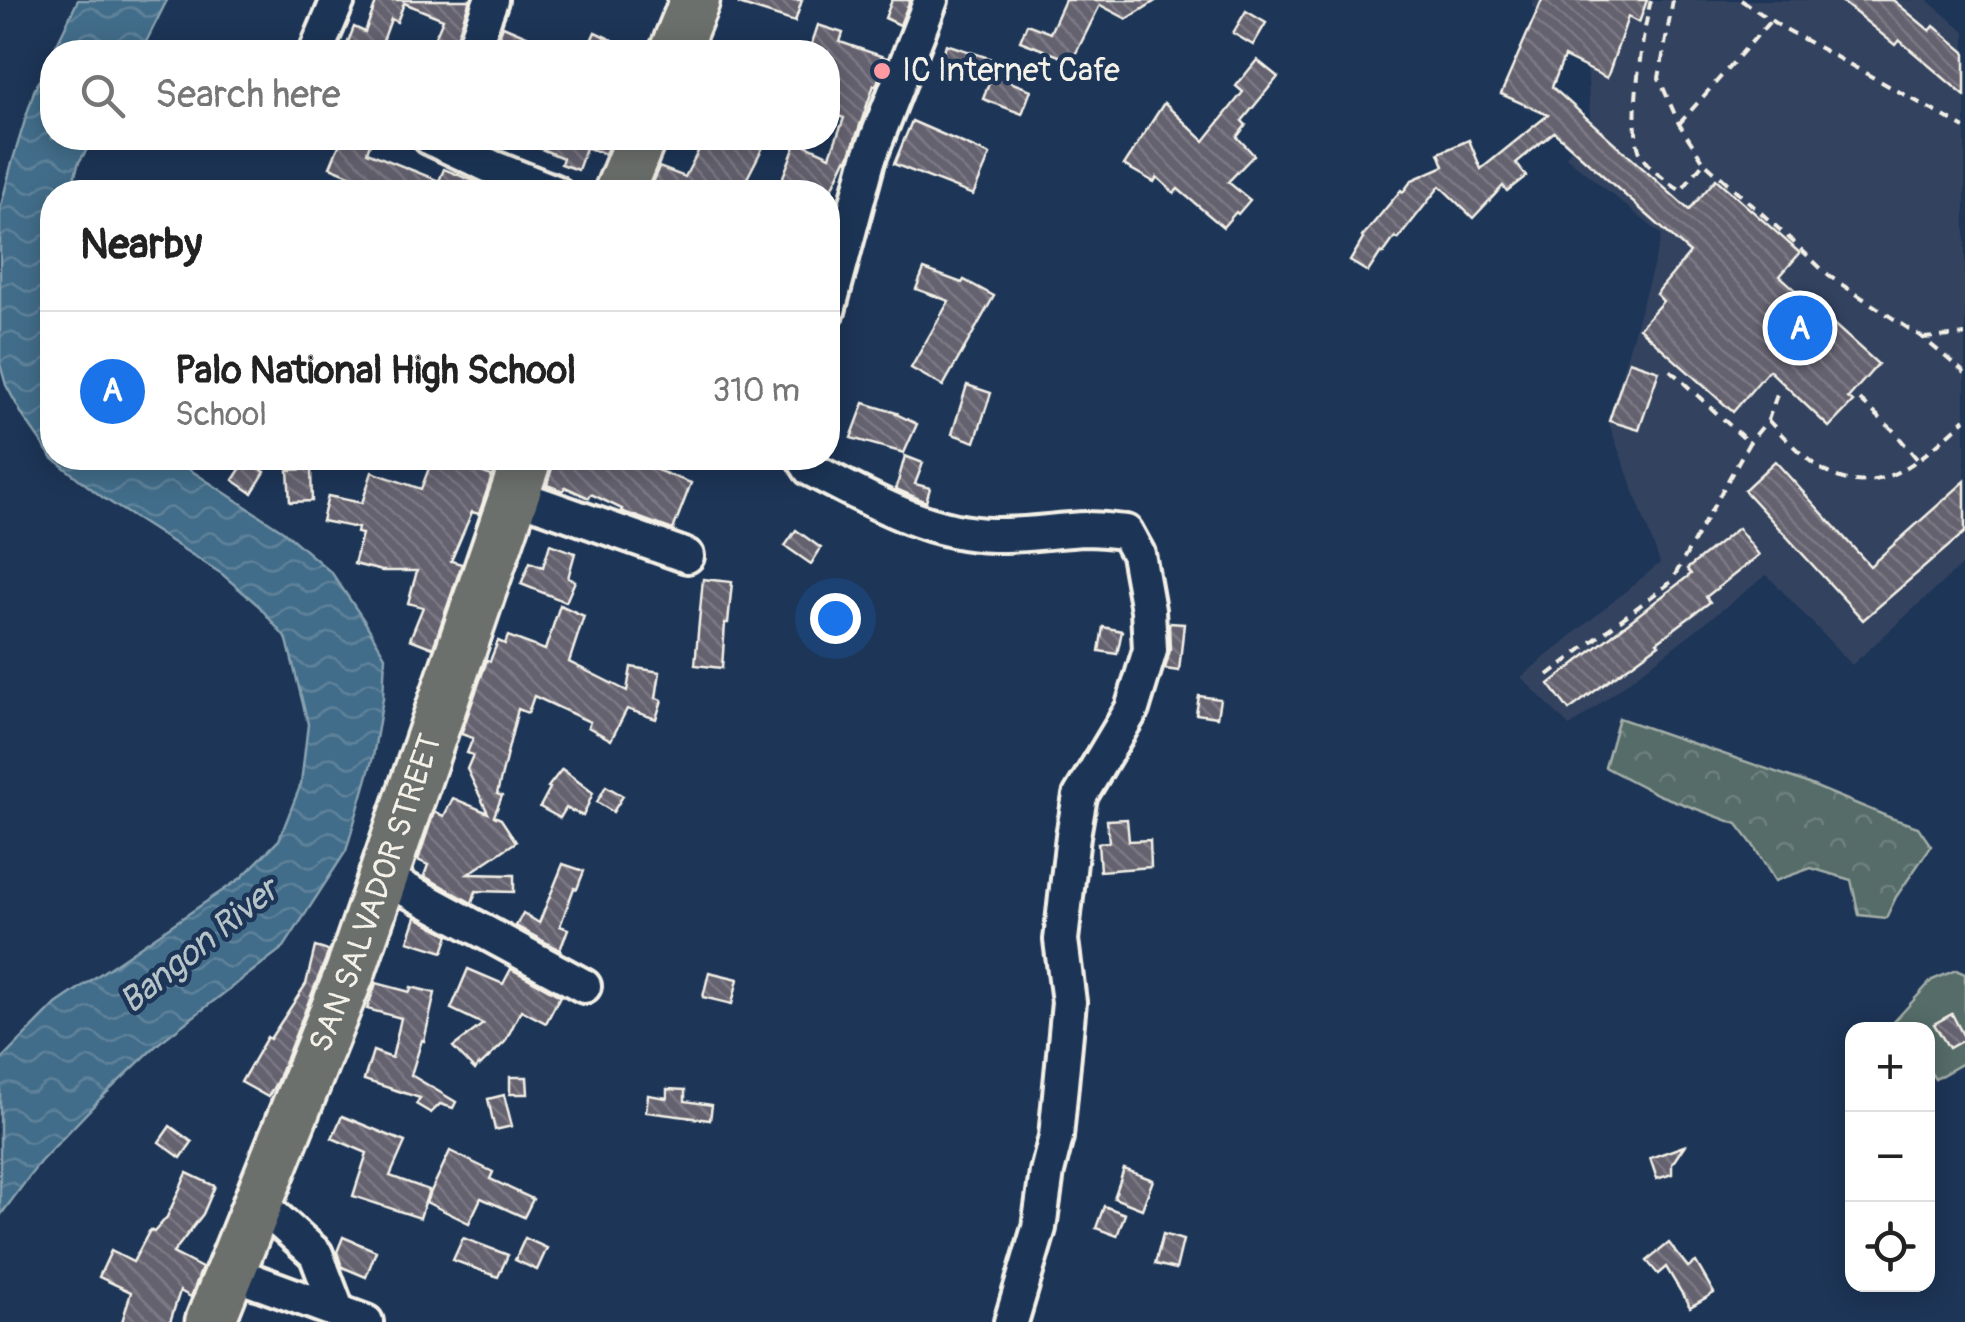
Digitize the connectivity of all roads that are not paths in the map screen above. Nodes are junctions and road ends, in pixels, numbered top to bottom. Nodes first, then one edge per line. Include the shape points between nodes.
1 (338, 0) edge
2 (491, 0) edge
3 (694, 0) edge
4 (930, 0) edge
5 (321, 40) edge
6 (476, 40) edge
7 (679, 40) edge
8 (459, 150) edge
9 (636, 150) edge
10 (525, 180) edge
11 (624, 180) edge
12 (840, 266) edge
13 (812, 470) edge
14 (521, 476) edge
15 (687, 556) dead end
16 (384, 877) junction
17 (584, 986) dead end
18 (258, 1202) junction
19 (230, 1272) junction
20 (352, 1317) edge
21 (210, 1322) edge
22 (1011, 1322) edge

1 - 5 street
2 - 6 street
3 - 7 highway
4 - 12 street via 868,161
8 - 10 street
9 - 11 highway
13 - 22 street via 901,515 942,527 988,535 1126,532 1138,554 1150,650 1132,708 1080,796 1062,940 1069,1002 1056,1137
14 - 15 street
14 - 16 highway, SAN SALVADOR STREET
16 - 17 street
16 - 18 highway, SAN SALVADOR STREET
18 - 19 highway, SAN SALVADOR STREET
18 - 20 street via 316,1254
19 - 20 street
19 - 21 highway, SAN SALVADOR STREET

